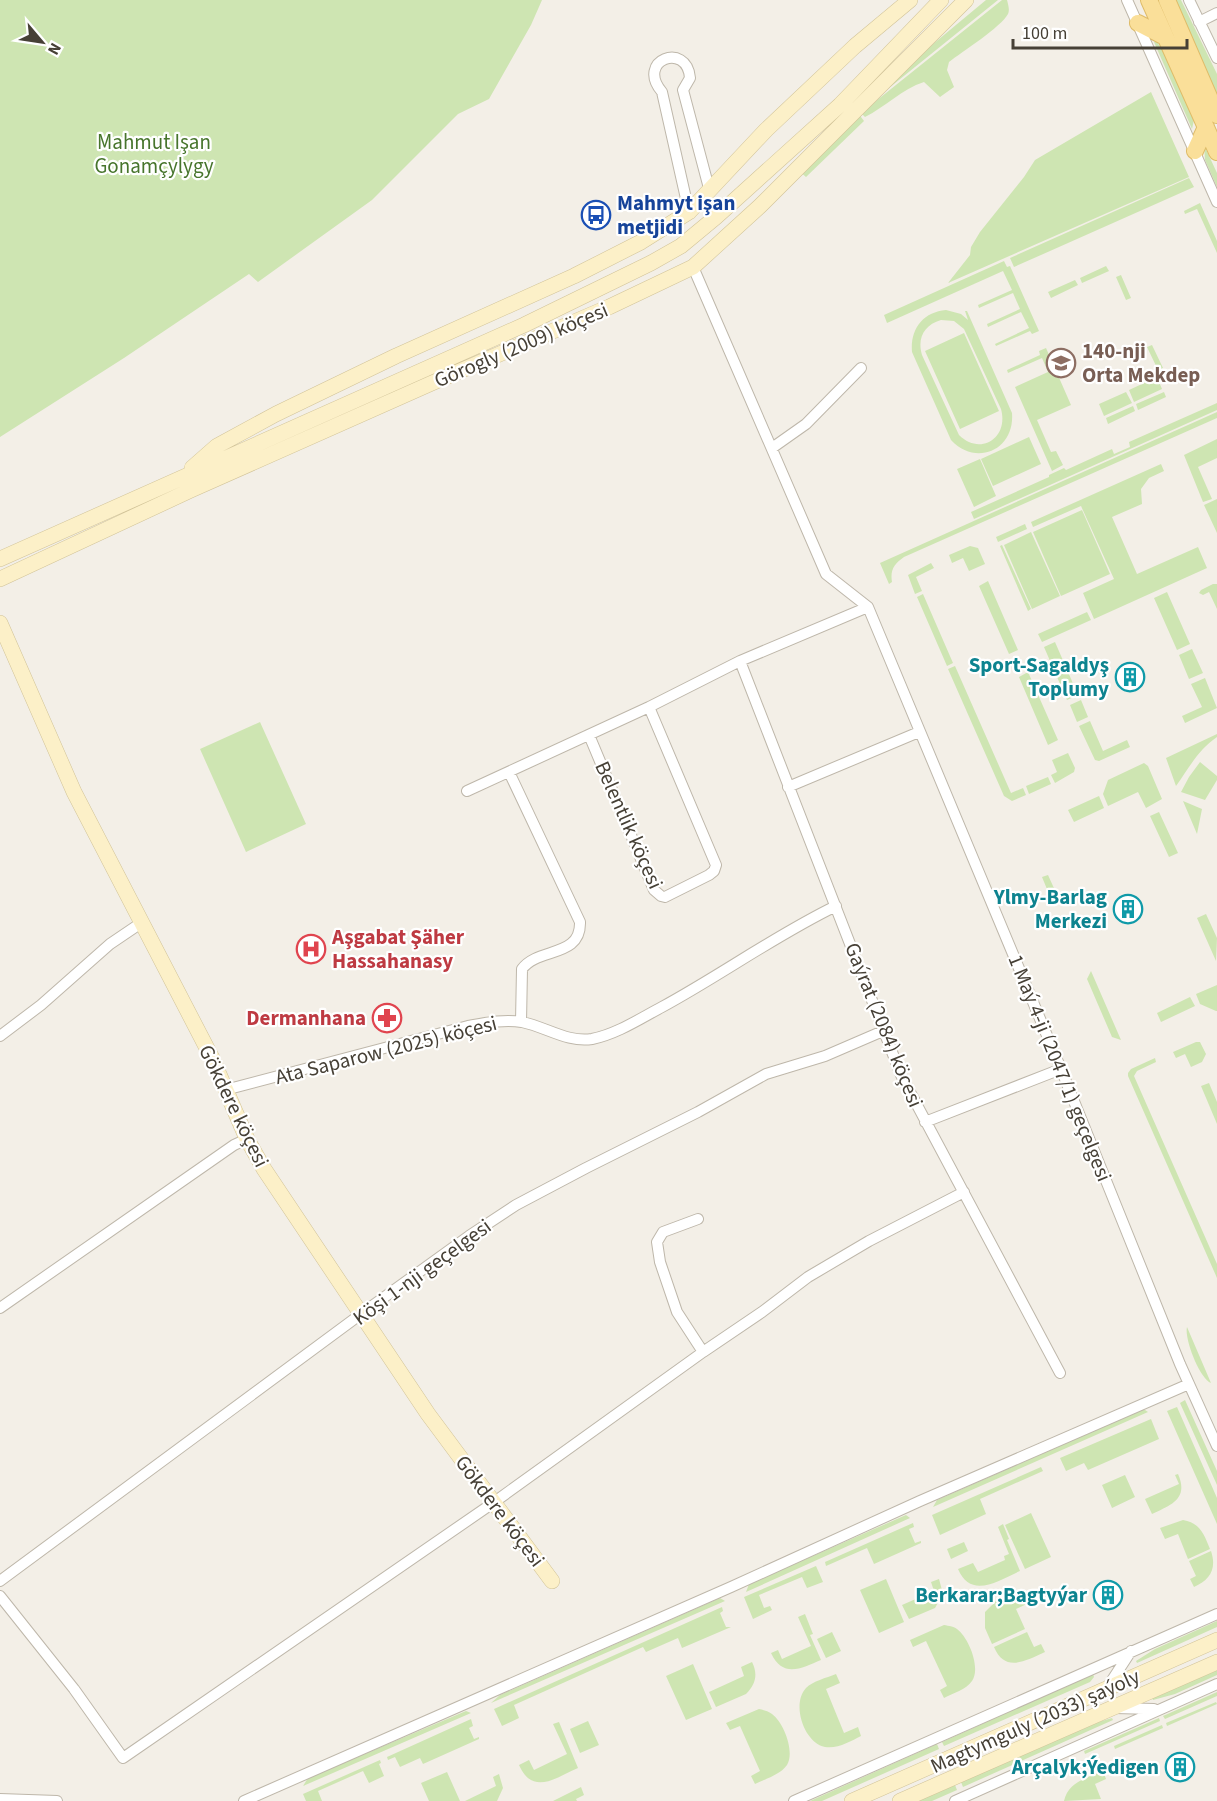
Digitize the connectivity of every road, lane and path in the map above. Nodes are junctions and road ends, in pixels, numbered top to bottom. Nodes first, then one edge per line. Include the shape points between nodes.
1 (910, 0) edge
2 (941, 0) edge
3 (966, 0) edge
4 (1127, 0) edge
5 (1149, 0) edge
6 (1167, 0) edge
7 (1189, 0) edge
8 (1217, 13) edge
9 (1199, 22) junction
10 (1138, 23) junction
11 (1165, 37) junction
12 (1217, 58) edge
13 (1211, 121) edge
14 (1195, 151) junction
15 (1217, 152) edge
16 (710, 192) junction
17 (1217, 202) edge
18 (689, 212) junction
19 (693, 267) junction
20 (861, 369) dead end
21 (772, 448) junction
22 (182, 477) junction
23 (0, 559) edge
24 (0, 579) edge
25 (868, 607) junction
26 (0, 623) edge
27 (740, 662) junction
28 (649, 707) junction
29 (919, 732) junction
30 (589, 735) junction
31 (509, 772) junction
32 (788, 787) junction
33 (467, 791) dead end
34 (836, 906) junction
35 (141, 923) junction
36 (521, 1022) junction
37 (883, 1031) junction
38 (0, 1036) edge
39 (1061, 1069) junction
40 (225, 1090) junction
41 (925, 1122) junction
42 (247, 1139) junction
43 (964, 1192) junction
44 (698, 1219) dead end
45 (0, 1308) edge
46 (361, 1314) junction
47 (703, 1352) junction
48 (1060, 1373) dead end
49 (1189, 1384) junction
50 (1217, 1446) edge
51 (493, 1503) junction
52 (0, 1581) edge
53 (552, 1581) dead end
54 (0, 1596) edge
55 (1217, 1614) edge
56 (1217, 1640) edge
57 (1131, 1651) junction
58 (1217, 1662) edge
59 (1217, 1684) edge
60 (1107, 1689) junction
61 (1114, 1708) junction
62 (1157, 1709) junction
63 (0, 1799) edge
64 (57, 1801) edge
65 (244, 1801) edge
66 (794, 1801) edge
67 (852, 1801) edge
68 (900, 1801) edge
69 (955, 1801) edge

1 - 16 main road via 766,130
2 - 22 main road, Görogly (2009) köçesi via 840,105 681,246 524,325
3 - 19 main road, Görogly (2009) köçesi via 760,207
4 - 10 street
5 - 11 main road
6 - 13 main road
7 - 9 street
8 - 9 street
9 - 12 street
10 - 11 main road
10 - 14 street
11 - 13 main road
13 - 14 main road
13 - 15 main road
14 - 17 street
16 - 18 main road
16 - 18 street via 683,90 690,78 688,68 675,57 665,58 656,67 654,78 662,92
18 - 22 main road via 574,276 276,414 217,446
19 - 21 street
19 - 24 main road, Görogly (2009) köçesi
20 - 21 street via 806,424
21 - 25 street, 1 Maý 4-ji (2047/1) geçelgesi via 826,574
22 - 23 main road, Görogly (2009) köçesi
25 - 27 street
25 - 29 street, 1 Maý 4-ji (2047/1) geçelgesi
26 - 35 main road, Gökdere köçesi via 74,792
27 - 28 street
27 - 32 street, Gaýrat (2084) köçesi
28 - 30 street
28 - 30 street, Belentlik köçesi via 716,865 709,875 665,897 654,890
29 - 32 street
29 - 39 street, 1 Maý 4-ji (2047/1) geçelgesi
30 - 31 street
31 - 33 street
31 - 36 street via 580,922 580,931 570,945 527,962 522,969
32 - 34 street, Gaýrat (2084) köçesi
34 - 36 street, Ata Saparow (2025) köçesi via 800,923 693,990 595,1038 574,1040
34 - 37 street, Gaýrat (2084) köçesi
35 - 38 street
35 - 40 main road, Gökdere köçesi
36 - 40 street, Ata Saparow (2025) köçesi via 468,1026
37 - 41 street, Gaýrat (2084) köçesi
37 - 46 street, Köşi 1-nji geçelgesi via 825,1056 766,1074 552,1185 469,1236
39 - 41 street
39 - 49 street, 1 Maý 4-ji (2047/1) geçelgesi
40 - 42 main road, Gökdere köçesi
41 - 43 street, Gaýrat (2084) köçesi
42 - 45 street
42 - 46 main road, Gökdere köçesi
43 - 47 street via 842,1255
43 - 48 street, Gaýrat (2084) köçesi
44 - 47 street via 663,1232 657,1242 677,1312
46 - 51 main road, Gökdere köçesi
46 - 52 street, Köşi 1-nji geçelgesi
47 - 51 street
49 - 50 street, 1 Maý 4-ji (2047/1) geçelgesi
49 - 65 street
51 - 53 main road, Gökdere köçesi
51 - 54 street via 123,1758
55 - 57 street
56 - 60 main road, Magtymguly (2033) şaýoly
57 - 60 street
57 - 66 street
58 - 61 main road, Magtymguly (2033) şaýoly
59 - 62 street
60 - 67 main road, Magtymguly (2033) şaýoly
61 - 62 street
61 - 68 main road, Magtymguly (2033) şaýoly
62 - 69 street
63 - 64 street

